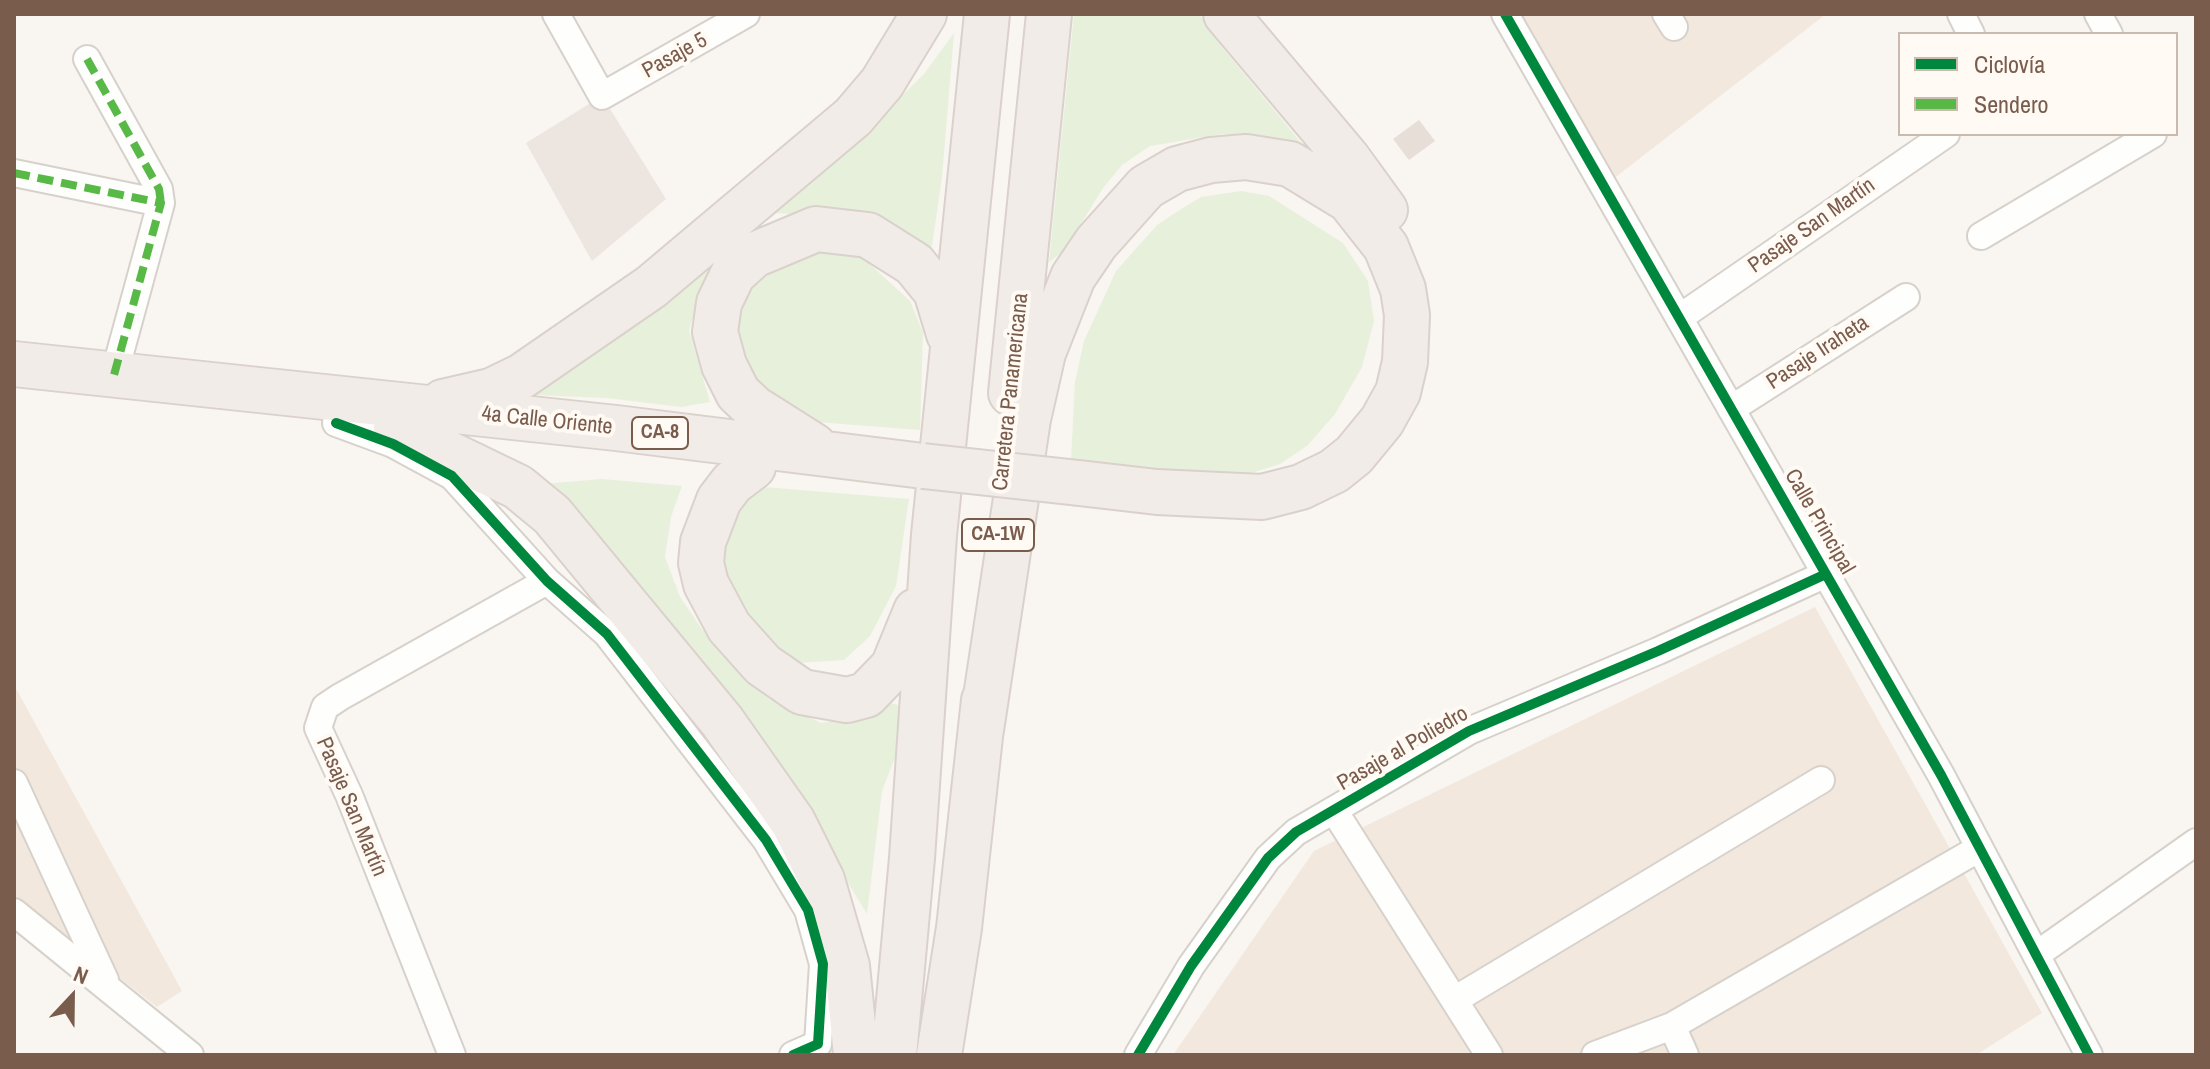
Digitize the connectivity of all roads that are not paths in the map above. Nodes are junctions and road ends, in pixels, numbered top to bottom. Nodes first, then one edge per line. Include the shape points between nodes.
1 (556, 14) edge
2 (746, 14) edge
3 (924, 14) edge
4 (987, 14) edge
5 (1049, 14) edge
6 (1226, 14) edge
7 (1505, 14) edge
8 (1961, 14) edge
9 (2098, 14) edge
10 (1970, 32) edge
11 (2108, 32) edge
12 (87, 59) dead end
13 (1943, 136) edge
14 (2150, 136) edge
15 (14, 173) edge
16 (161, 203) junction
17 (1981, 236) dead end
18 (1906, 297) dead end
19 (1679, 318) junction
20 (14, 364) edge
21 (114, 375) junction
22 (14, 388) edge
23 (1731, 409) junction
24 (396, 417) junction
25 (336, 423) junction
26 (827, 453) junction
27 (929, 461) junction
28 (753, 467) junction
29 (1078, 491) junction
30 (934, 535) junction
31 (1826, 574) junction
32 (547, 581) junction
33 (981, 730) junction
34 (1821, 780) dead end
35 (14, 783) edge
36 (1335, 812) junction
37 (2196, 842) edge
38 (1978, 849) junction
39 (14, 912) edge
40 (2036, 955) junction
41 (108, 986) junction
42 (1456, 999) junction
43 (1672, 1026) junction
44 (190, 1055) edge
45 (452, 1055) edge
46 (793, 1055) edge
47 (856, 1055) edge
48 (894, 1055) edge
49 (939, 1055) edge
50 (1138, 1055) edge
51 (1489, 1055) edge
52 (1595, 1055) edge
53 (1685, 1055) edge
54 (2089, 1055) edge

1 - 2 street, Pasaje 5 via 602,96
3 - 24 highway via 882,83 853,117 651,287 522,376 491,391
4 - 27 highway, CA-1W
5 - 33 highway, Carretera Panamericana / CA-1W
6 - 29 highway via 1348,159 1397,227 1418,285 1425,344 1421,371 1399,427 1369,462 1312,502 1280,512 1223,514
7 - 19 street, Calle Principal
8 - 10 street
9 - 11 street
12 - 16 street via 159,189
13 - 19 street, Pasaje San Martín
14 - 17 street
15 - 16 street
16 - 21 street
18 - 23 street, Pasaje Iraheta
19 - 23 street, Calle Principal
20 - 21 highway, 4a Calle Oriente / CA-8
21 - 24 highway, 4a Calle Oriente / CA-8
22 - 25 highway, 4a Calle Oriente / CA-8
23 - 31 street, Calle Principal
24 - 25 highway, 4a Calle Oriente / CA-8
24 - 26 highway, 4a Calle Oriente / CA-8
24 - 28 highway, 4a Calle Oriente / CA-8
24 - 47 highway via 518,487 552,515 731,734 793,822 822,880 847,966
25 - 32 street via 393,444 452,476
26 - 27 highway, 4a Calle Oriente / CA-8
26 - 27 highway via 778,426 738,393 715,332 719,303 733,274 754,255 816,229 868,235 914,264 936,291 950,337
27 - 28 highway, 4a Calle Oriente / CA-8
27 - 29 highway, 4a Calle Oriente / CA-8
27 - 30 highway, CA-1W
28 - 30 highway via 719,500 701,563 729,627 763,665 802,692 847,700 866,695 882,682 904,647
29 - 33 highway via 1262,497 1301,487 1354,455 1398,392 1408,333 1406,301 1391,258 1349,200 1290,164 1246,157 1211,160 1177,169 1146,187 1096,243 1073,277 1043,353 1028,419
30 - 48 highway, CA-1W
31 - 36 street, Pasaje al Poliedro via 1469,731
31 - 38 street, Calle Principal
32 - 45 street, Pasaje San Martín via 340,697 325,707 318,728
32 - 46 street via 607,634 766,840 808,910 823,964 818,1044
33 - 49 highway, Carretera Panamericana / CA-1W
34 - 42 street
35 - 41 street
36 - 42 street
36 - 50 street, Pasaje al Poliedro via 1296,832 1268,858 1191,966
37 - 40 street
38 - 40 street, Calle Principal
38 - 43 street
39 - 41 street
40 - 54 street, Calle Principal
41 - 44 street
42 - 51 street
43 - 52 street
43 - 53 street

